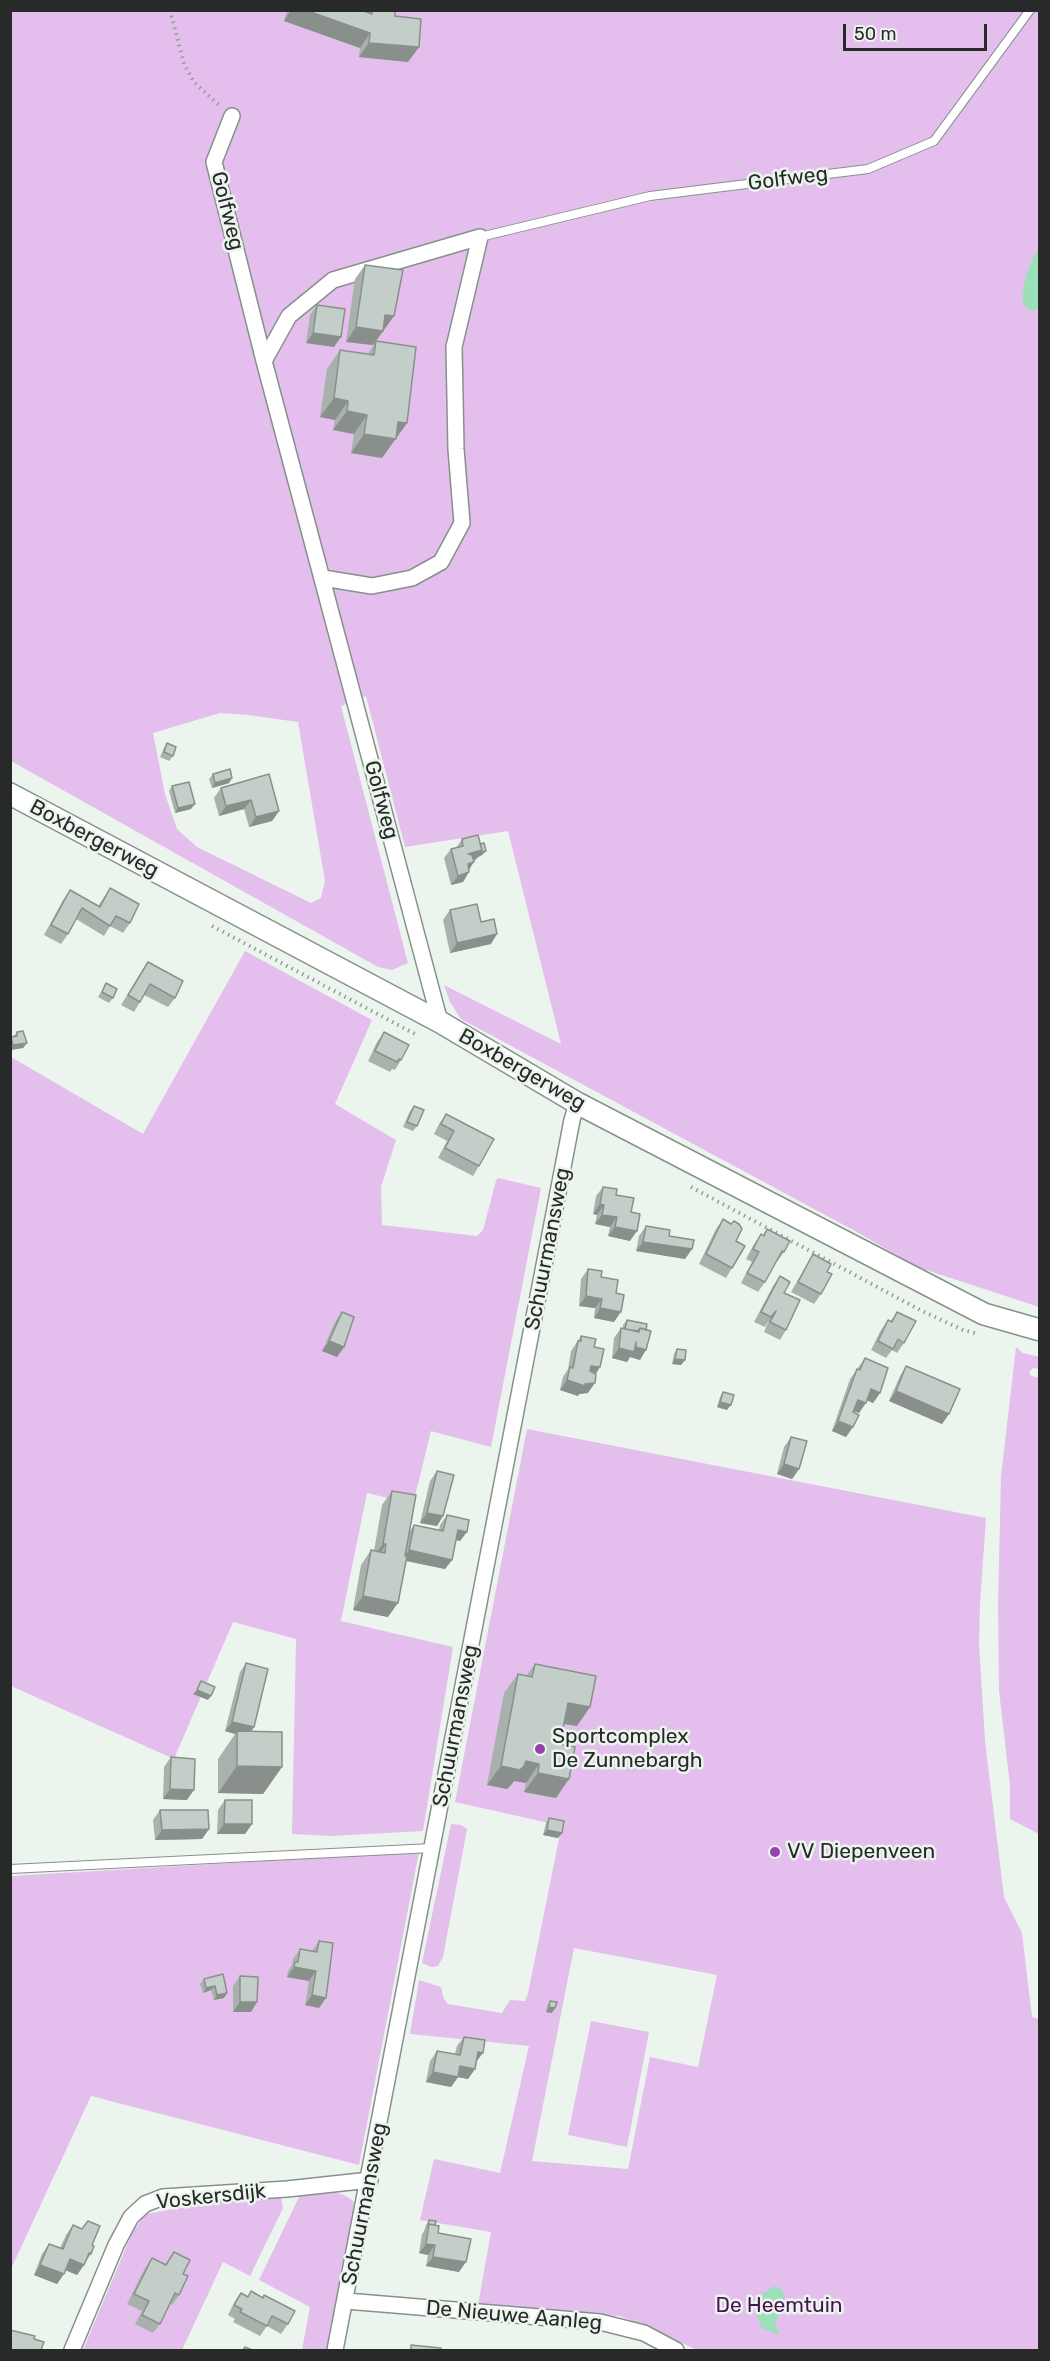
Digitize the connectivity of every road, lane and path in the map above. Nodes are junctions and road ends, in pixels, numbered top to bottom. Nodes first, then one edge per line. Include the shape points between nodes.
1 (170, 10) edge
2 (1030, 10) edge
3 (232, 116) joint
4 (480, 237) junction
5 (264, 361) junction
6 (322, 578) junction
7 (10, 795) edge
8 (440, 1022) junction
9 (578, 1103) junction
10 (1040, 1330) edge
11 (432, 1848) junction
12 (10, 1869) edge
13 (370, 2180) junction
14 (345, 2301) junction
15 (72, 2350) edge
16 (335, 2350) edge
17 (676, 2350) edge

1 - 3 path via 184,64 194,82
2 - 4 lane, Golfweg via 934,141 868,169 650,196
3 - 5 street, Golfweg via 214,162
4 - 5 street, Golfweg via 333,280 289,316
4 - 6 street via 454,347 462,523 441,562 412,578 372,586
5 - 6 street, Golfweg
6 - 8 street, Golfweg
7 - 8 street, Boxbergerweg
8 - 9 street, Boxbergerweg
9 - 10 street, Boxbergerweg via 984,1314
9 - 11 street, Schuurmansweg
11 - 12 lane
11 - 13 street, Schuurmansweg
13 - 14 street, Schuurmansweg
13 - 15 street, Voskersdijk via 172,2196 145,2204 131,2217 116,2245
14 - 16 street, Schuurmansweg
14 - 17 street, De Nieuwe Aanleg via 600,2322 644,2333

